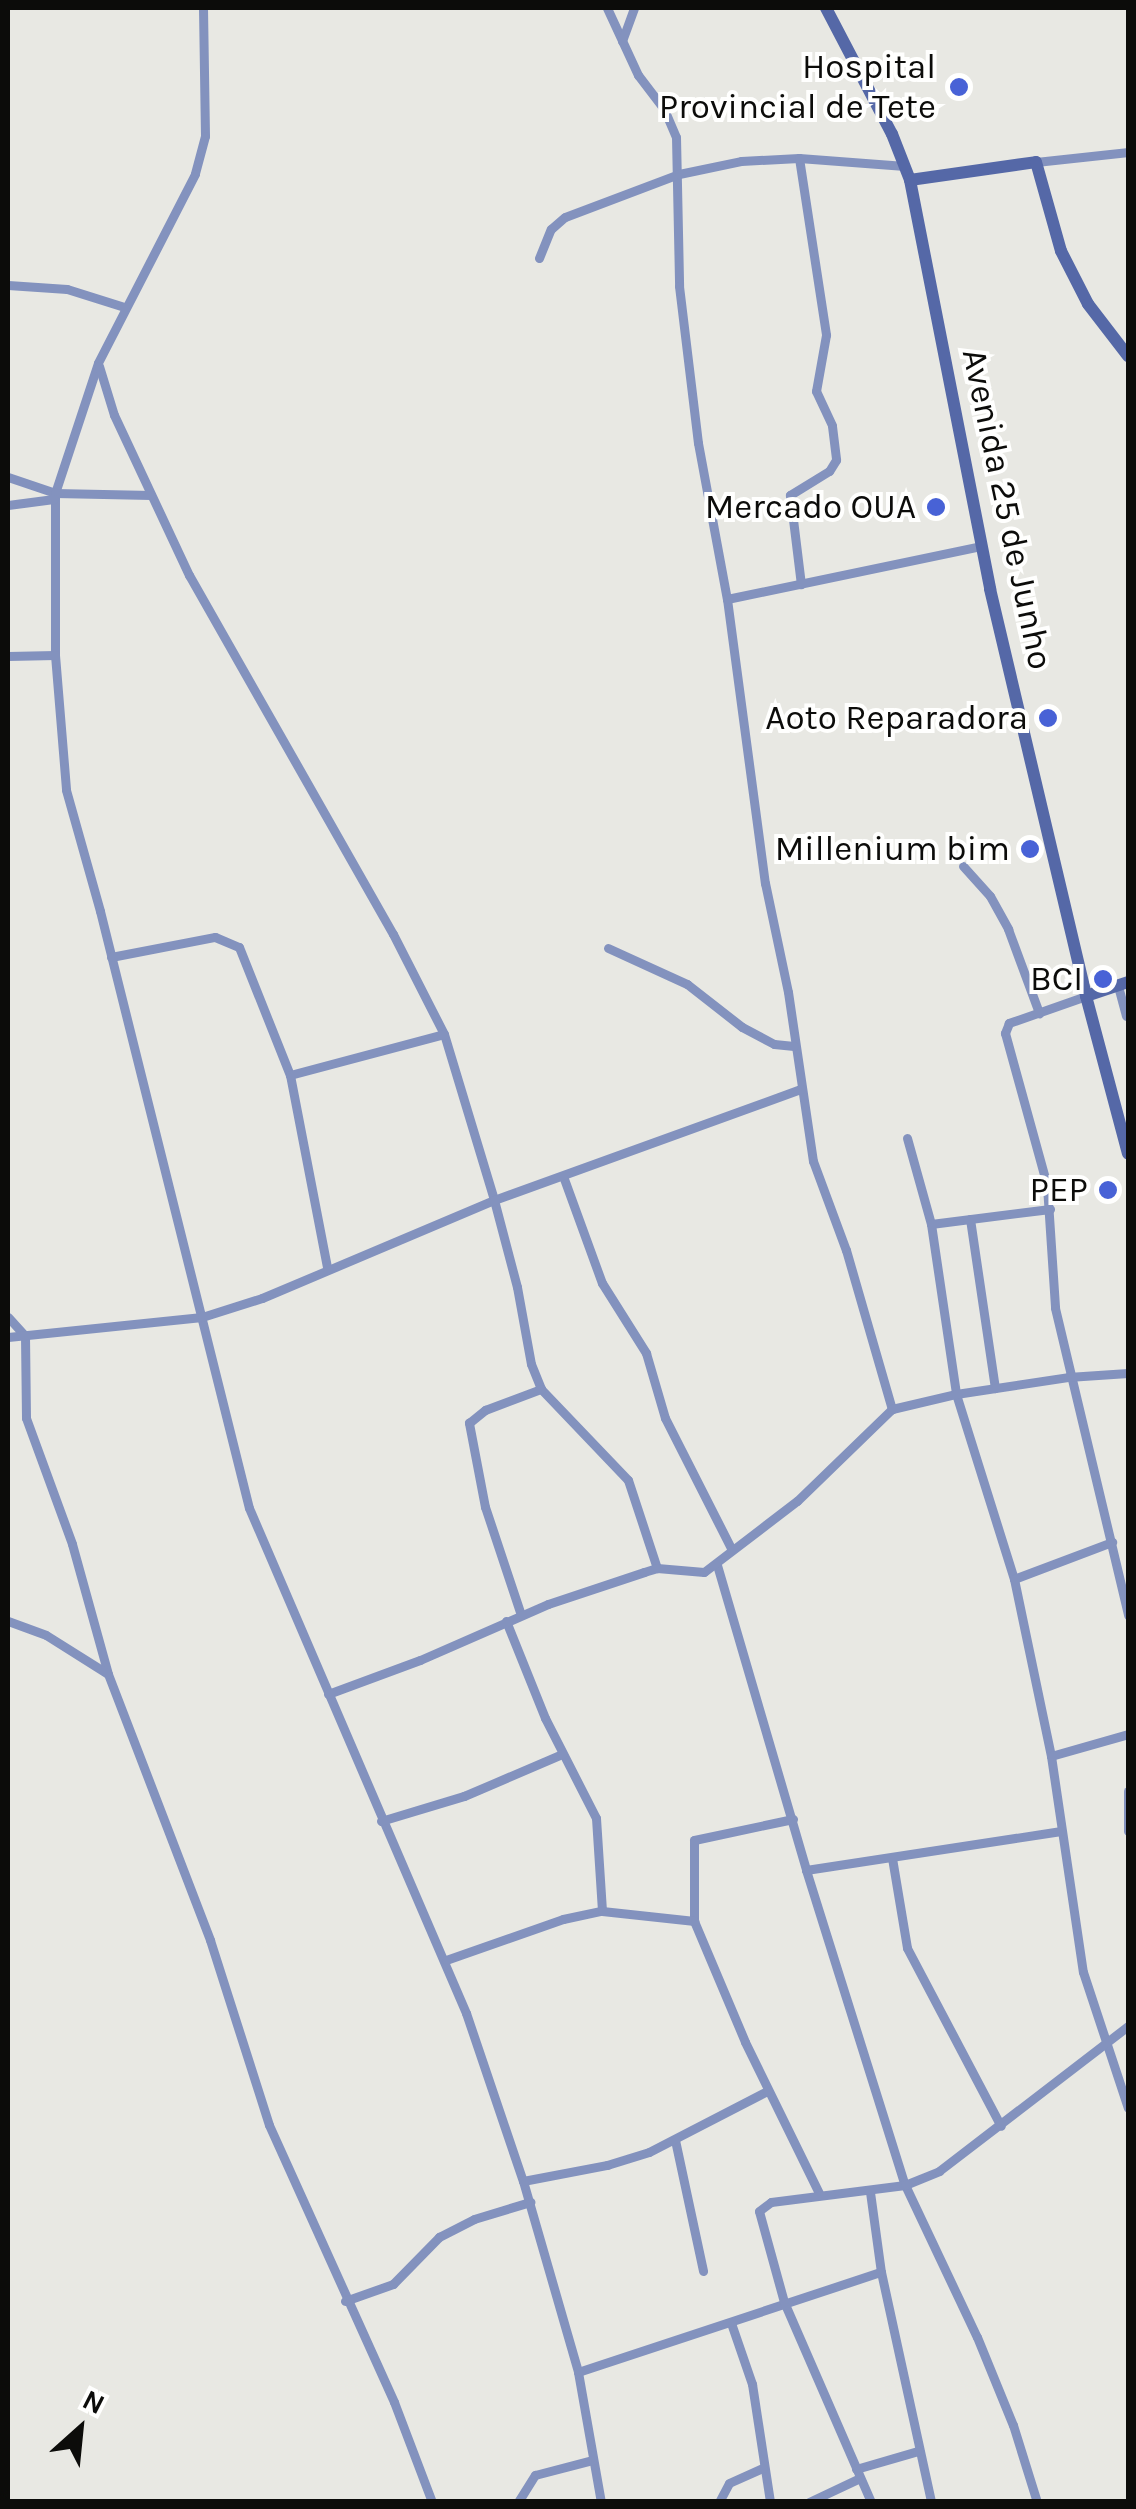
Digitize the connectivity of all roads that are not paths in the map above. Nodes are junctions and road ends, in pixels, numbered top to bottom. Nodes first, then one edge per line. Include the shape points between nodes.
1 (203, 8) edge
2 (607, 8) edge
3 (634, 8) edge
4 (826, 8) edge
5 (622, 40) junction
6 (1128, 152) edge
7 (799, 158) junction
8 (1036, 162) junction
9 (905, 166) junction
10 (679, 174) junction
11 (910, 180) junction
12 (538, 258) dead end
13 (8, 285) edge
14 (124, 307) junction
15 (1128, 356) edge
16 (98, 363) junction
17 (8, 478) edge
18 (151, 495) junction
19 (54, 496) junction
20 (8, 505) edge
21 (981, 546) junction
22 (801, 584) junction
23 (727, 600) junction
24 (55, 655) junction
25 (8, 656) edge
26 (964, 866) dead end
27 (608, 948) dead end
28 (111, 957) junction
29 (1123, 984) edge
30 (1086, 996) junction
31 (1039, 1013) junction
32 (1126, 1016) dead end
33 (444, 1034) junction
34 (794, 1046) junction
35 (290, 1075) junction
36 (801, 1088) junction
37 (907, 1138) dead end
38 (1128, 1154) edge
39 (562, 1176) junction
40 (494, 1200) junction
41 (1050, 1209) junction
42 (970, 1219) junction
43 (931, 1224) junction
44 (327, 1268) junction
45 (8, 1317) edge
46 (202, 1317) junction
47 (24, 1336) junction
48 (8, 1337) edge
49 (1128, 1374) edge
50 (1068, 1377) junction
51 (995, 1388) junction
52 (541, 1389) junction
53 (956, 1394) junction
54 (892, 1409) junction
55 (1112, 1542) junction
56 (730, 1548) junction
57 (717, 1565) junction
58 (657, 1568) junction
59 (1014, 1579) junction
60 (521, 1615) junction
61 (1128, 1615) edge
62 (506, 1620) junction
63 (8, 1621) edge
64 (108, 1674) junction
65 (328, 1694) junction
66 (1128, 1734) edge
67 (562, 1754) junction
68 (1051, 1756) junction
69 (1128, 1791) edge
70 (794, 1819) junction
71 (381, 1821) junction
72 (1061, 1831) junction
73 (1128, 1832) edge
74 (892, 1858) junction
75 (806, 1870) junction
76 (602, 1911) junction
77 (694, 1921) junction
78 (446, 1960) junction
79 (1128, 2026) edge
80 (1105, 2044) junction
81 (767, 2091) junction
82 (1128, 2108) edge
83 (1001, 2126) junction
84 (675, 2140) junction
85 (524, 2181) junction
86 (906, 2185) junction
87 (870, 2192) junction
88 (820, 2196) junction
89 (530, 2202) junction
90 (703, 2272) dead end
91 (882, 2272) junction
92 (345, 2301) junction
93 (784, 2302) junction
94 (731, 2323) junction
95 (578, 2372) junction
96 (918, 2451) junction
97 (592, 2460) junction
98 (764, 2468) junction
99 (858, 2474) junction
100 (432, 2502) edge
101 (518, 2502) edge
102 (601, 2502) edge
103 (719, 2502) edge
104 (770, 2502) edge
105 (809, 2502) edge
106 (871, 2502) edge
107 (930, 2502) edge
108 (1037, 2502) edge

1 - 14 street via 204,136 195,174
2 - 5 street
3 - 5 street
4 - 9 street, Avenida 25 de Junho
5 - 10 street via 670,122
6 - 8 street
7 - 9 street
7 - 10 street
7 - 22 street via 826,334 816,391 832,426 836,460 790,495
8 - 11 street
8 - 15 street via 1061,251 1088,304
9 - 11 street, Avenida 25 de Junho
10 - 12 street via 565,216 550,229
10 - 23 street via 679,286
11 - 21 street, Avenida 25 de Junho
13 - 14 street via 67,288
14 - 16 street
16 - 18 street
16 - 19 street
17 - 19 street
18 - 19 street
18 - 33 street
19 - 20 street
19 - 24 street
21 - 22 street
21 - 30 street, Avenida 25 de Junho
22 - 23 street
23 - 34 street
24 - 25 street
24 - 28 street via 66,790
26 - 31 street via 1008,929
27 - 34 street via 687,984 764,1039
28 - 35 street via 215,937 239,947
28 - 46 street
29 - 30 street
29 - 32 street
30 - 31 street
30 - 38 street, Avenida 25 de Junho
31 - 41 street via 1009,1023 1005,1033
33 - 35 street
33 - 40 street
34 - 36 street
35 - 44 street
36 - 39 street
36 - 54 street via 821,1188
37 - 43 street
39 - 40 street
39 - 56 street via 602,1283 646,1353 666,1418
40 - 44 street
40 - 52 street
41 - 42 street
41 - 50 street via 1052,1290
42 - 43 street
42 - 51 street
43 - 53 street
44 - 46 street
45 - 47 street
46 - 47 street
46 - 65 street via 249,1508
47 - 48 street
47 - 64 street via 26,1418 72,1544
49 - 50 street
50 - 51 street
50 - 55 street
51 - 53 street
52 - 58 street via 628,1480
52 - 60 street via 469,1423 485,1506
53 - 54 street
53 - 59 street
54 - 56 street via 797,1501
55 - 59 street
55 - 61 street
56 - 57 street
57 - 58 street via 689,1573
57 - 70 street
58 - 60 street
59 - 68 street
60 - 62 street
62 - 65 street
62 - 67 street
63 - 64 street via 46,1635
64 - 92 street via 210,1940 269,2125
65 - 71 street
66 - 68 street
67 - 71 street via 464,1796
67 - 76 street via 596,1818
68 - 72 street
69 - 73 street
70 - 75 street
70 - 77 street via 694,1840
71 - 78 street
72 - 74 street
72 - 80 street via 1083,1972
74 - 75 street
74 - 83 street via 907,1948
75 - 86 street
76 - 77 street
76 - 78 street
77 - 81 street
78 - 85 street
79 - 80 street
80 - 82 street
80 - 83 street
81 - 84 street
81 - 88 street
83 - 86 street via 939,2171
84 - 85 street via 607,2165
84 - 90 street
85 - 89 street
86 - 87 street
86 - 108 street via 992,2372
87 - 88 street
87 - 91 street
88 - 93 street via 771,2202 759,2211
89 - 92 street via 439,2237 394,2284
89 - 95 street
91 - 93 street
91 - 96 street
92 - 100 street
93 - 94 street
93 - 99 street
94 - 95 street
94 - 98 street via 752,2384
95 - 97 street
96 - 99 street
96 - 107 street
97 - 101 street via 535,2474
97 - 102 street
98 - 103 street via 729,2484
98 - 104 street
99 - 105 street
99 - 106 street

